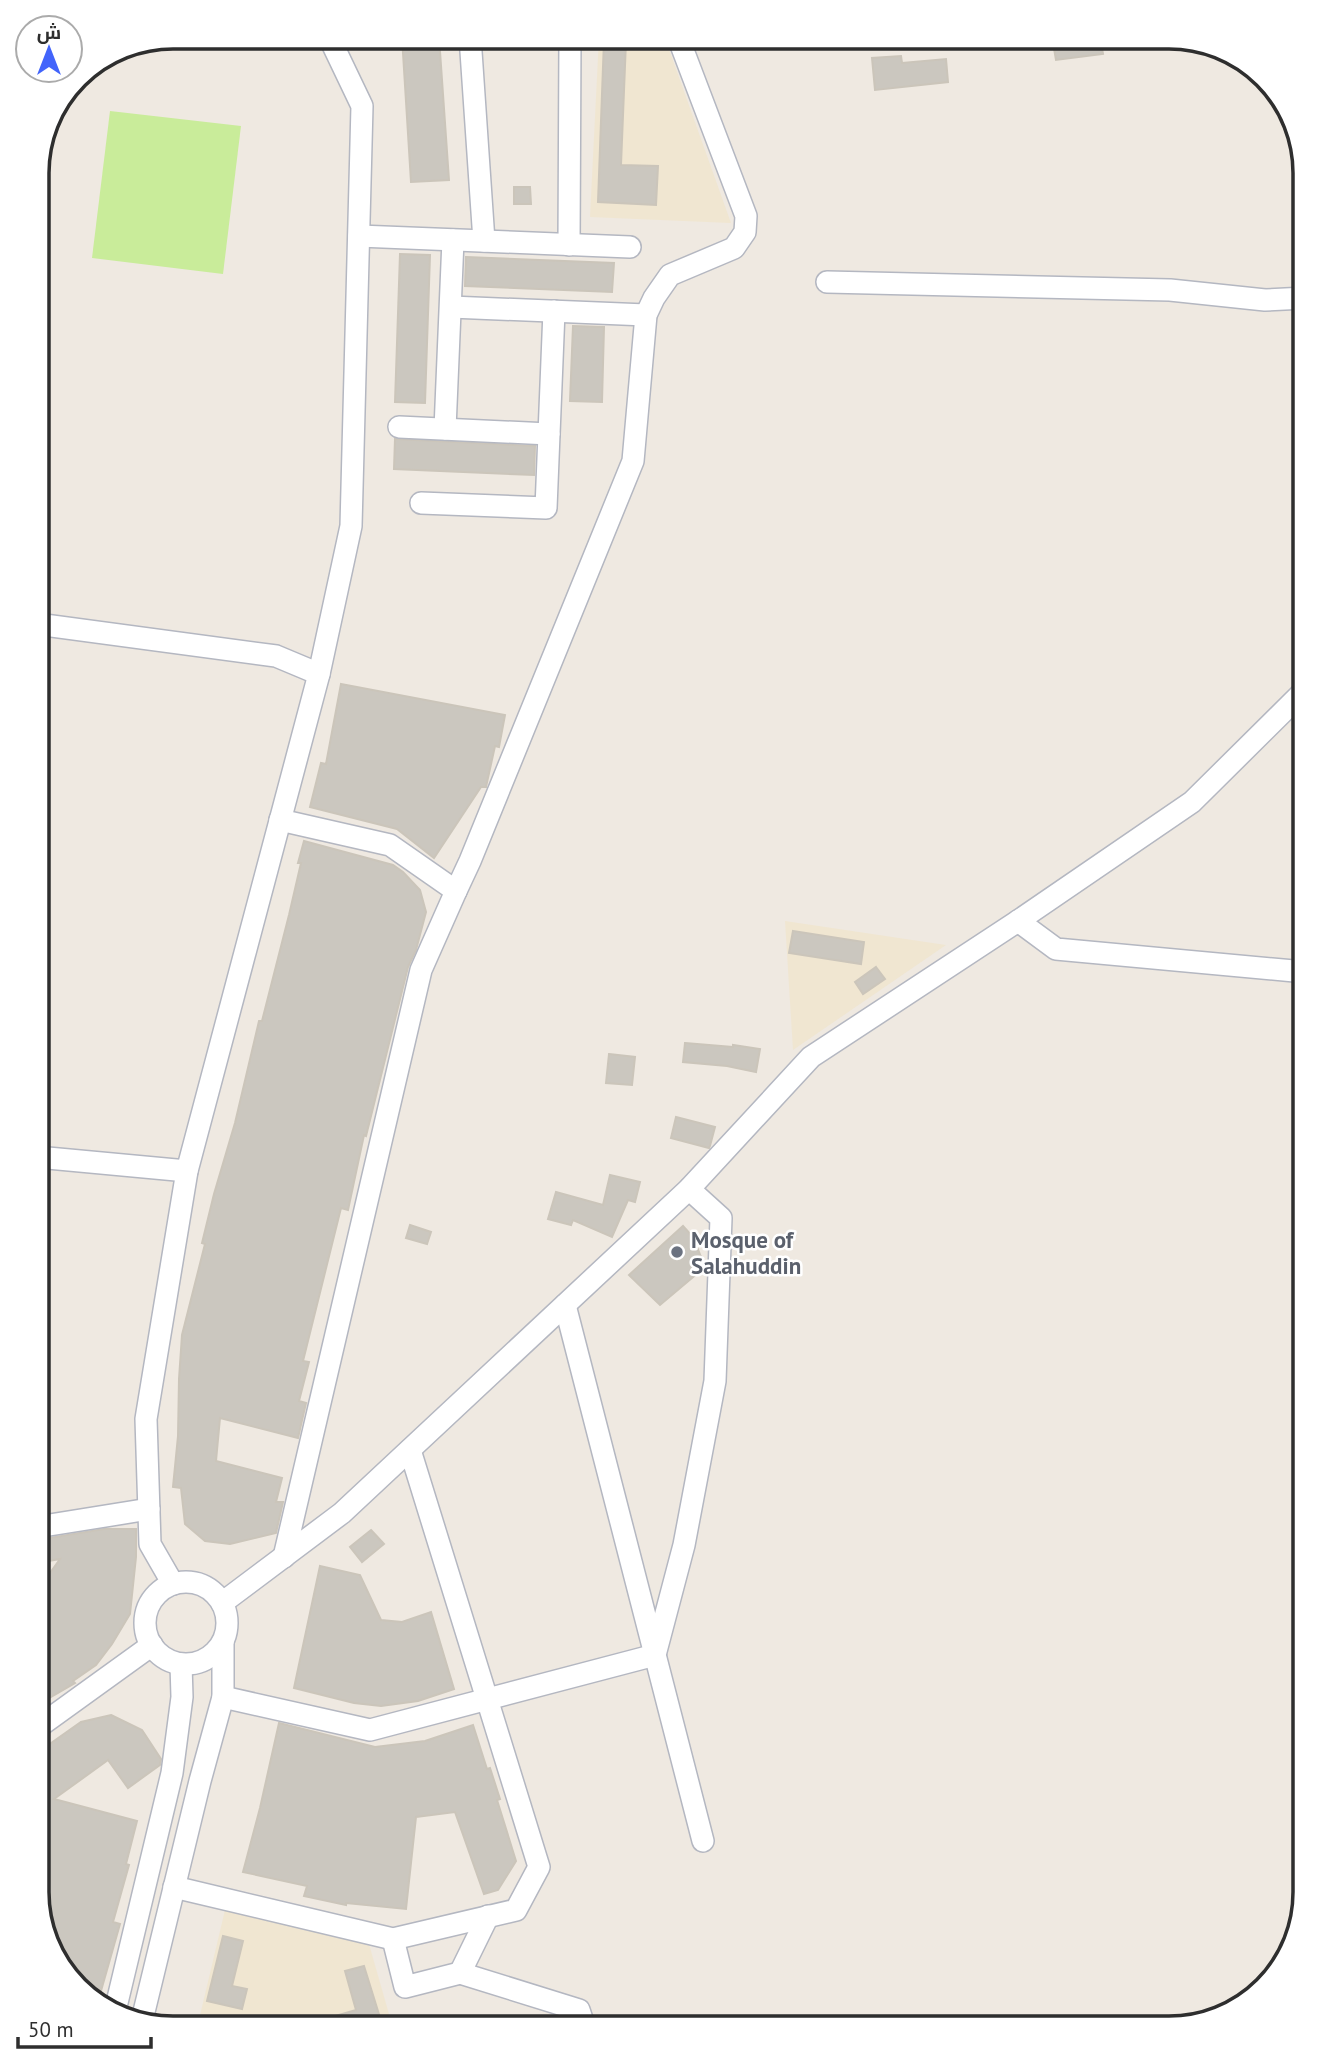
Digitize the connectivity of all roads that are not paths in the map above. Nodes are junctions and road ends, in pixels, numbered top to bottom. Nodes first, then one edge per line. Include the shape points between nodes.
1 (335, 49) edge
2 (471, 49) edge
3 (570, 49) edge
4 (683, 49) edge
5 (359, 236) junction
6 (453, 240) junction
7 (484, 241) junction
8 (569, 245) junction
9 (630, 247) dead end
10 (827, 282) dead end
11 (1293, 299) edge
12 (451, 306) junction
13 (554, 311) junction
14 (646, 315) junction
15 (399, 427) dead end
16 (446, 429) junction
17 (549, 434) junction
18 (421, 503) dead end
19 (49, 626) edge
20 (318, 674) junction
21 (1293, 702) edge
22 (280, 820) junction
23 (456, 891) junction
24 (1018, 920) junction
25 (1293, 971) edge
26 (49, 1158) edge
27 (187, 1171) junction
28 (689, 1189) junction
29 (565, 1305) junction
30 (410, 1450) junction
31 (149, 1509) junction
32 (49, 1525) edge
33 (284, 1556) junction
34 (173, 1584) junction
35 (222, 1603) junction
36 (223, 1643) junction
37 (152, 1645) junction
38 (655, 1655) junction
39 (181, 1664) junction
40 (223, 1697) junction
41 (487, 1699) junction
42 (49, 1719) edge
43 (703, 1841) dead end
44 (174, 1887) junction
45 (488, 1916) junction
46 (393, 1939) junction
47 (460, 1973) junction
48 (117, 2002) edge
49 (144, 2012) edge
50 (581, 2016) edge

1 - 5 street via 362,106
2 - 7 street
3 - 8 street
4 - 14 street via 746,216 745,232 734,248 670,275
5 - 6 street
5 - 20 street via 351,526
6 - 7 street
6 - 12 street
7 - 8 street
8 - 9 street
10 - 11 street via 1170,290
12 - 13 street
12 - 16 street
13 - 14 street
13 - 17 street
14 - 23 street via 632,461
15 - 16 street
16 - 17 street
17 - 18 street via 546,508
19 - 20 street via 275,656
20 - 22 street
21 - 24 street via 1192,802
22 - 23 street via 390,845
22 - 27 street
23 - 33 street via 421,970
24 - 25 street via 1056,949
24 - 28 street via 811,1057
26 - 27 street
27 - 31 street via 146,1419
28 - 29 street
28 - 38 street via 721,1218 715,1381 684,1545
29 - 30 street
29 - 38 street
30 - 33 street via 342,1513
30 - 41 street
31 - 32 street
31 - 34 street via 150,1544
33 - 35 street
34 - 35 street via 201,1585
34 - 37 street via 153,1598 147,1609 146,1634
35 - 36 street via 227,1616
36 - 39 street via 198,1662
36 - 40 street
37 - 39 street via 164,1658
37 - 42 street
38 - 41 street
38 - 43 street
39 - 48 street via 182,1697 172,1773
40 - 41 street via 370,1730
40 - 44 street
41 - 45 street via 540,1867 516,1910
44 - 46 street
44 - 49 street
45 - 46 street
45 - 47 street
46 - 47 street via 405,1987
47 - 50 street via 579,2010

